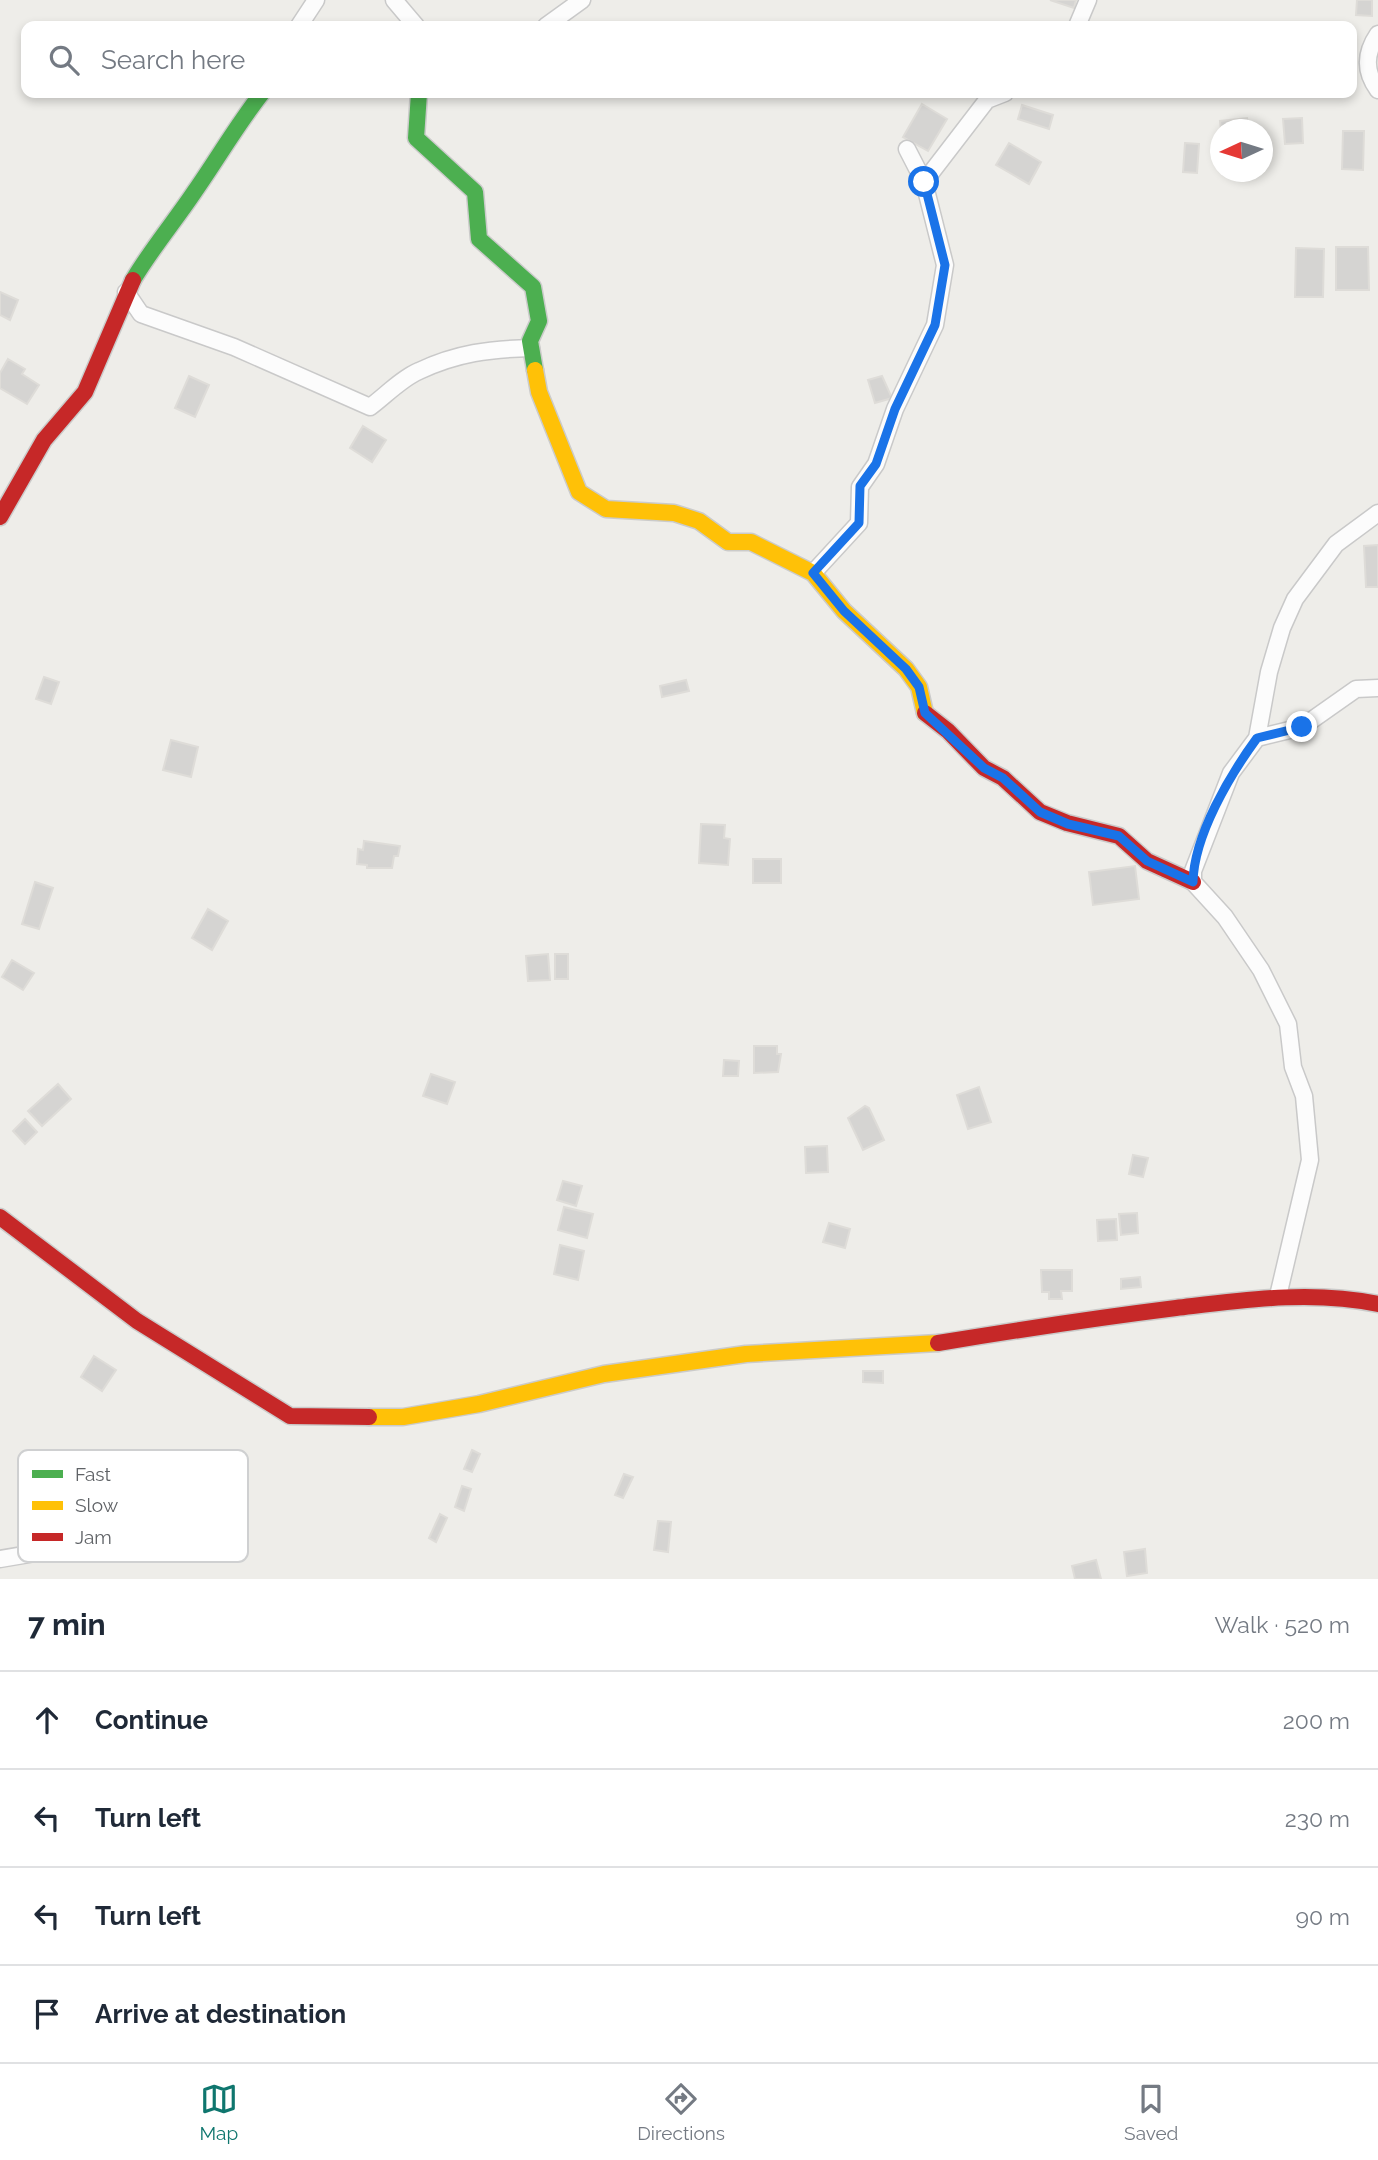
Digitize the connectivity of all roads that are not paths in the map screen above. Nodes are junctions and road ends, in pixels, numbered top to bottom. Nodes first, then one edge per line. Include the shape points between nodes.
1 (316, 0) edge
2 (394, 0) edge
3 (582, 0) edge
4 (1088, 0) edge
5 (302, 21) edge
6 (412, 21) edge
7 (553, 21) edge
8 (1079, 21) edge
9 (1378, 34) edge
10 (1378, 89) edge
11 (258, 98) edge
12 (419, 98) edge
13 (992, 98) edge
14 (907, 149) dead end
15 (924, 182) junction
16 (125, 292) junction
17 (531, 348) junction
18 (1378, 513) edge
19 (0, 517) edge
20 (813, 573) junction
21 (1378, 688) edge
22 (1257, 738) junction
23 (1193, 882) junction
24 (0, 1216) edge
25 (1278, 1296) junction
26 (1378, 1304) edge
27 (18, 1556) edge
28 (0, 1559) edge

1 - 5 street
2 - 6 street
3 - 7 street
4 - 8 street
9 - 10 street via 1370,46 1367,66
11 - 16 street
12 - 17 street via 416,138 475,192 479,239 533,287 540,321
13 - 15 street
14 - 15 street
15 - 20 street via 945,265 935,325 895,409 876,464 860,486 859,523
16 - 17 street via 141,314 234,347 370,408 417,371 485,349
16 - 19 street via 85,393 44,440
17 - 20 street via 539,392 579,492 606,509 674,513 699,521 728,542 751,542
18 - 22 street via 1336,544 1295,599 1269,672
20 - 23 street via 844,611 906,669 919,687 925,713 984,768 1003,778 1040,812 1119,836 1147,861
21 - 22 street via 1356,689 1302,727
22 - 23 street via 1231,773 1205,835
23 - 25 street via 1225,917 1261,970 1287,1024 1293,1067 1304,1096 1310,1160
24 - 25 street via 137,1321 290,1416 402,1417 604,1374 746,1354 918,1346 1070,1321
25 - 26 street via 1350,1298
27 - 28 street

